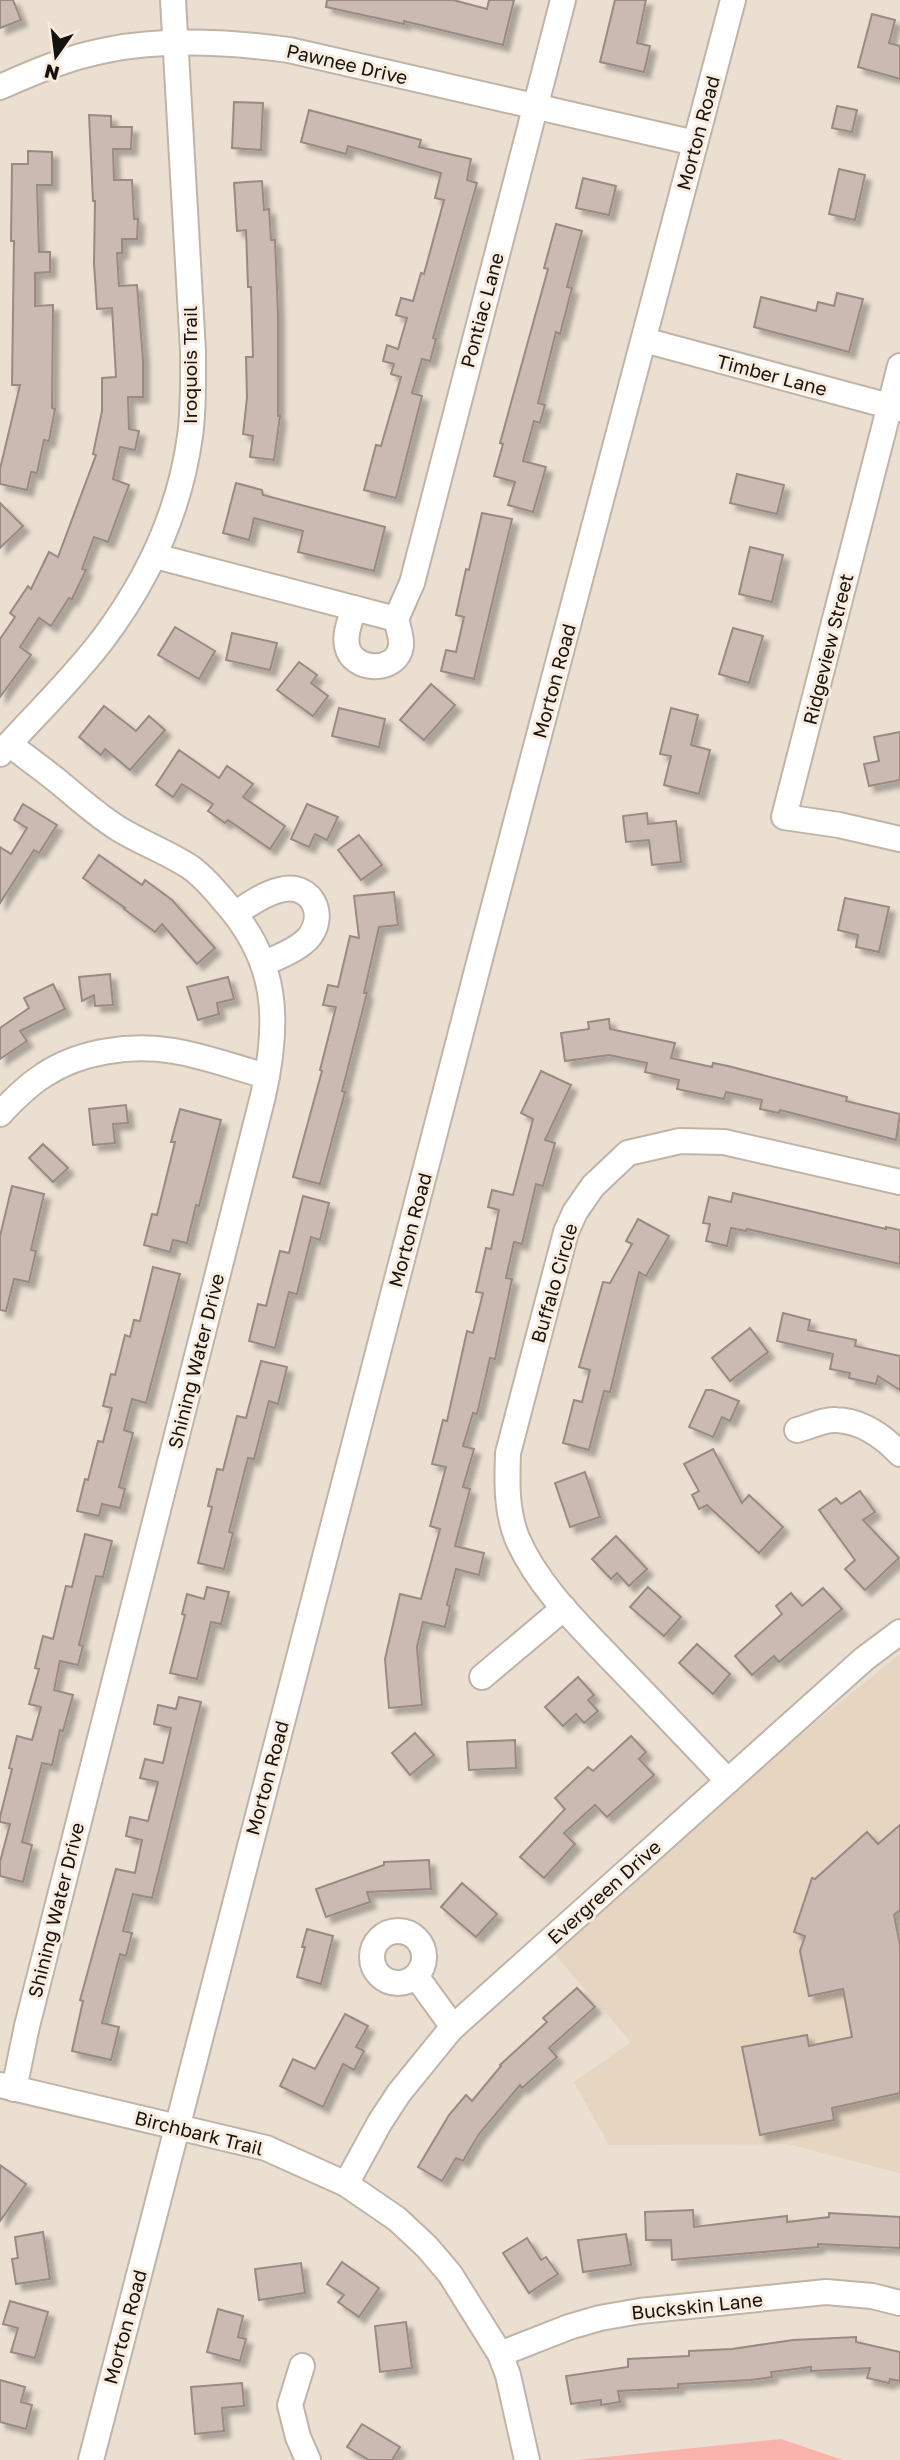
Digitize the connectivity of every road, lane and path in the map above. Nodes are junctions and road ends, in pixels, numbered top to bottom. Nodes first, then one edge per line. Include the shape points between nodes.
1 (173, 0) edge
2 (563, 0) edge
3 (733, 0) edge
4 (176, 44) junction
5 (0, 87) edge
6 (535, 108) junction
7 (695, 143) junction
8 (644, 340) junction
9 (900, 366) edge
10 (895, 408) edge
11 (155, 556) junction
12 (354, 608) junction
13 (396, 618) junction
14 (5, 749) edge
15 (900, 838) edge
16 (235, 913) junction
17 (263, 964) junction
18 (267, 1076) junction
19 (0, 1114) edge
20 (900, 1182) edge
21 (797, 1430) dead end
22 (900, 1454) edge
23 (564, 1608) junction
24 (900, 1632) edge
25 (482, 1677) dead end
26 (728, 1781) junction
27 (416, 1976) dead end
28 (453, 2027) junction
29 (7, 2087) edge
30 (177, 2127) junction
31 (346, 2184) junction
32 (900, 2303) edge
33 (500, 2354) junction
34 (303, 2366) dead end
35 (90, 2460) edge
36 (308, 2460) edge
37 (527, 2460) edge

1 - 4 street, Iroquois Trail
2 - 6 street, Pontiac Lane
3 - 7 street, Morton Road
4 - 5 street, Pawnee Drive via 104,50
4 - 6 street, Pawnee Drive via 224,43 289,50
4 - 11 street, Iroquois Trail via 193,399 184,470
6 - 7 street, Pawnee Drive
6 - 13 street, Pontiac Lane via 412,583
7 - 8 street, Morton Road
8 - 10 street, Timber Lane
8 - 30 street, Morton Road
9 - 10 street, Ridgeview Street
10 - 15 street, Ridgeview Street via 784,817
11 - 12 street
11 - 14 street, Iroquois Trail via 103,638
12 - 13 street
12 - 13 street, Pontiac Lane via 347,646 358,662 373,666 386,666 397,657 401,645
14 - 16 street, Shining Water Drive via 120,829 193,869
16 - 17 street, Shining Water Drive
16 - 17 street via 270,892 288,888 306,893 317,905 317,922 309,937
17 - 18 street, Shining Water Drive via 273,1026
18 - 19 street via 174,1051 105,1051 45,1074
18 - 29 street, Shining Water Drive via 27,2026
20 - 23 street, Buffalo Circle via 709,1140 628,1153 593,1185 566,1232 508,1453 509,1513 517,1537 532,1567
21 - 22 street via 834,1419 862,1425
23 - 25 street
23 - 26 street, Buffalo Circle
24 - 26 street, Evergreen Drive
26 - 28 street, Evergreen Drive
27 - 28 street
28 - 31 street, Evergreen Drive via 399,2093
29 - 30 street, Birchbark Trail
30 - 31 street, Birchbark Trail via 266,2148
30 - 35 street, Morton Road
31 - 33 street, Birchbark Trail via 397,2218 427,2247 450,2274
32 - 33 street, Buckskin Lane via 826,2292 640,2311 569,2327
33 - 37 street, Birchbark Trail via 509,2375
34 - 36 street via 290,2405

